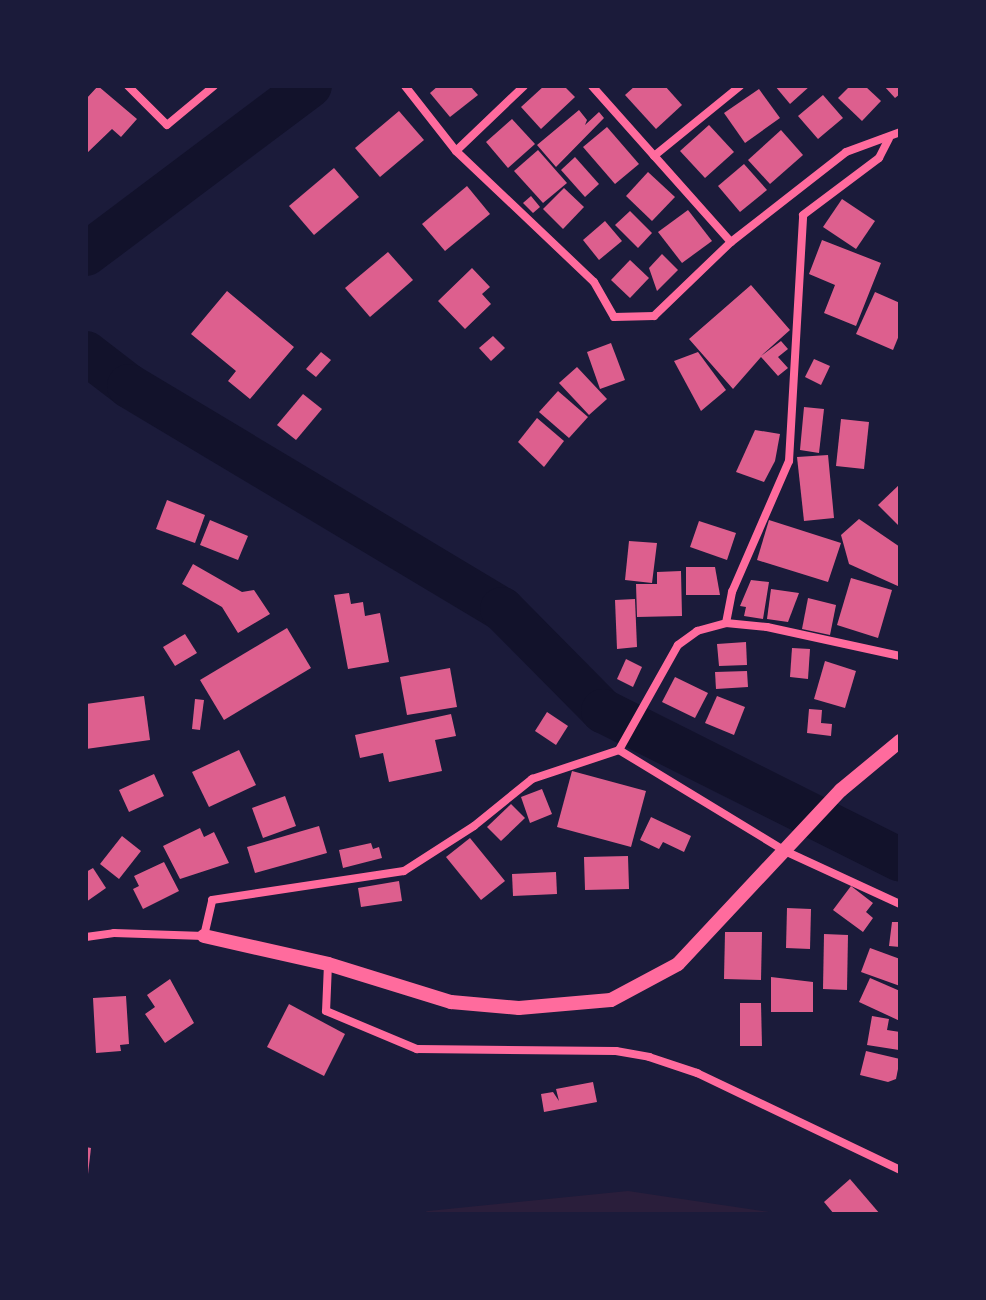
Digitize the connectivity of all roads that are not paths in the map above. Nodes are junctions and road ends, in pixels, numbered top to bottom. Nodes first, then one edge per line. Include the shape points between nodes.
1 (128, 86) edge
2 (214, 86) edge
3 (524, 86) edge
4 (592, 86) edge
5 (740, 86) edge
6 (408, 90) edge
7 (900, 132) edge
8 (889, 138) junction
9 (456, 151) junction
10 (654, 156) junction
11 (731, 242) junction
12 (726, 623) junction
13 (900, 656) edge
14 (900, 741) edge
15 (620, 747) junction
16 (791, 847) junction
17 (900, 904) edge
18 (204, 936) junction
19 (86, 937) edge
20 (328, 964) junction
21 (900, 1170) edge

1 - 2 street via 167,125
3 - 9 street
4 - 10 street
5 - 10 street
6 - 9 street
7 - 8 street
8 - 11 street via 846,152
8 - 12 street via 879,158 803,215 789,461 732,592
9 - 11 street via 594,282 614,317 654,316
10 - 11 street
12 - 13 street
12 - 15 street via 697,631 678,645
14 - 16 street via 841,790
15 - 16 street
15 - 18 street via 532,779 474,826 404,871 212,900
16 - 17 street
16 - 20 street via 678,964 611,1000 519,1008 451,1002
18 - 19 street
18 - 20 street
20 - 21 street via 326,1011 417,1049 616,1051 649,1057 697,1073

